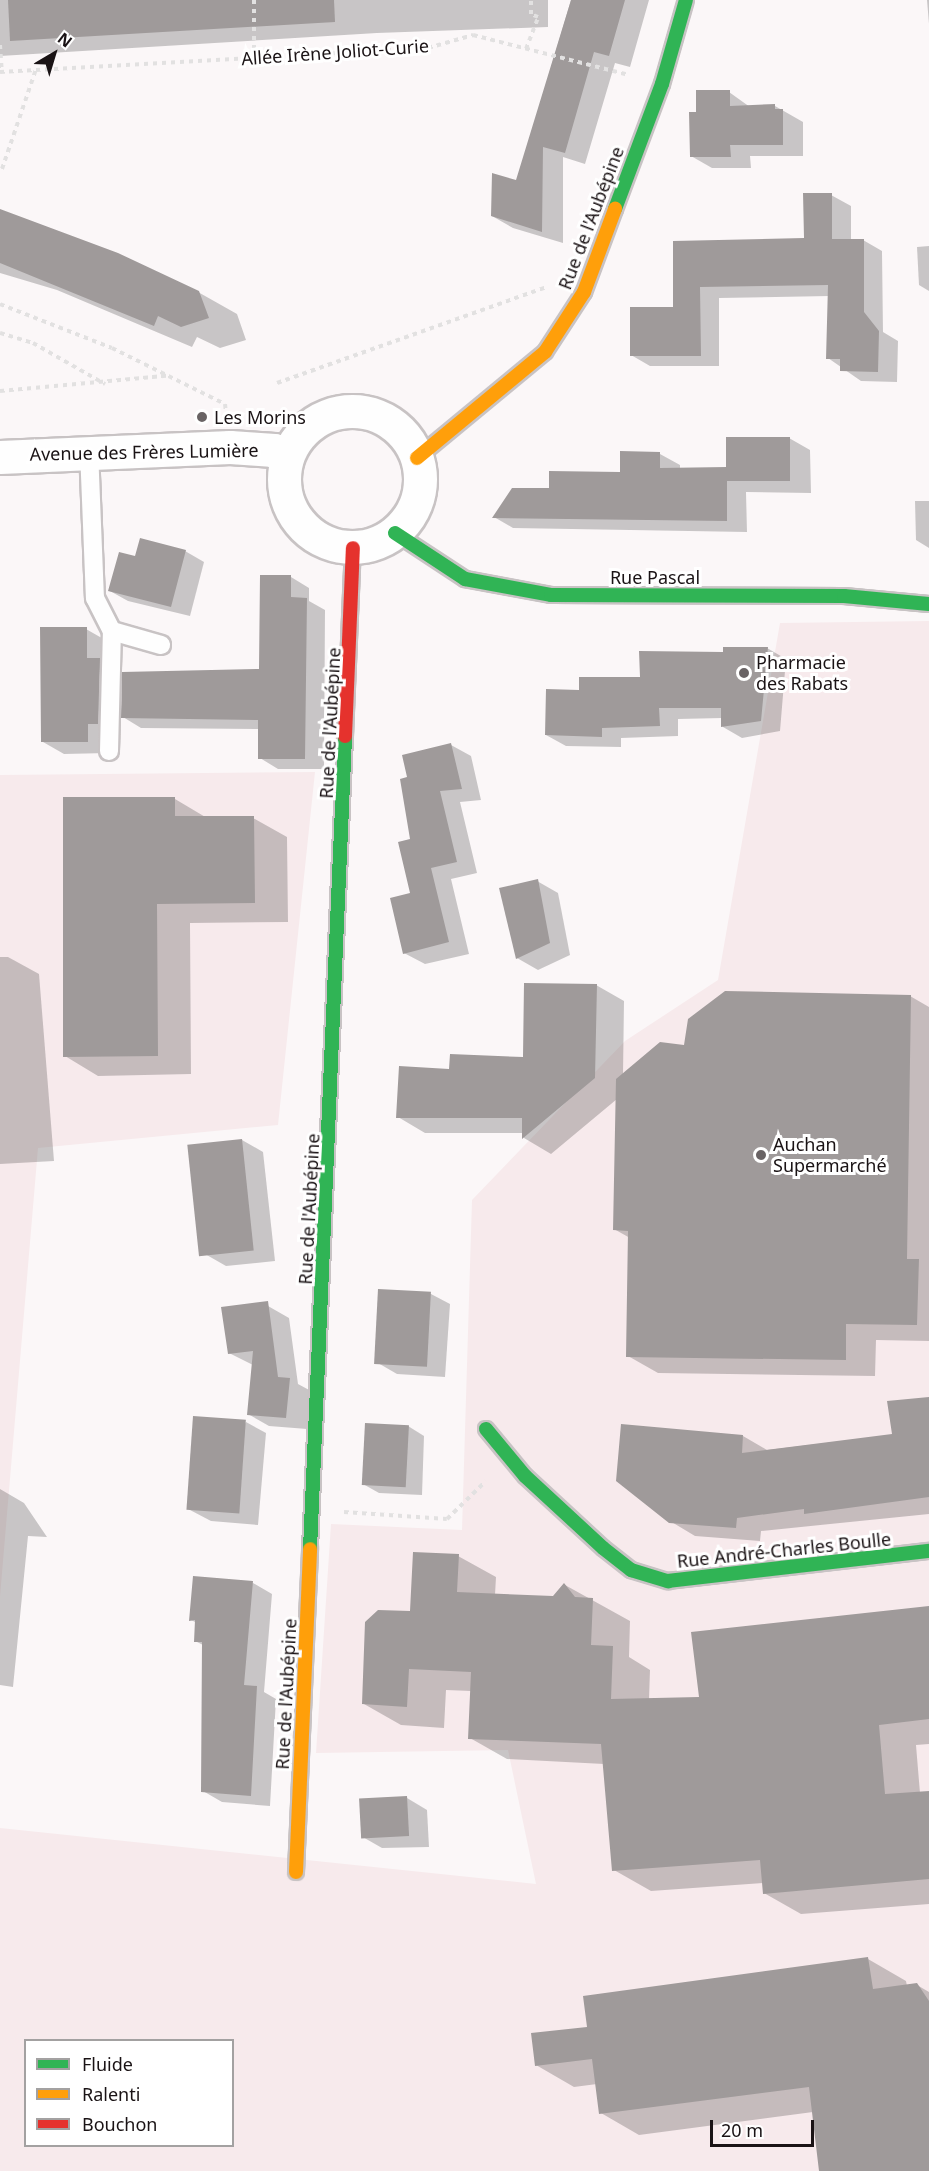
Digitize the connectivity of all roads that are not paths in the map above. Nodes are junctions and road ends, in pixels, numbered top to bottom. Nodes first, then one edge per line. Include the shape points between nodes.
1 (686, 0) edge
2 (89, 450) junction
3 (0, 457) edge
4 (417, 458) junction
5 (286, 459) junction
6 (395, 533) junction
7 (353, 548) junction
8 (929, 604) edge
9 (112, 631) junction
10 (161, 645) dead end
11 (109, 751) dead end
12 (486, 1429) dead end
13 (929, 1551) edge
14 (296, 1872) dead end

1 - 4 street, Rue de l'Aubépine via 662,84 584,292 545,352
2 - 3 street, Avenue des Frères Lumière
2 - 5 street, Avenue des Frères Lumière via 230,447 274,450
2 - 9 lane via 95,598
4 - 5 street via 407,439 392,424 372,414 351,411 330,414 311,424
4 - 6 street via 418,499
5 - 7 street via 286,501 297,520 322,540
6 - 7 street via 376,544
6 - 8 street, Rue Pascal via 465,579 551,595 844,596
7 - 14 street, Rue de l'Aubépine
9 - 10 lane
9 - 11 lane
12 - 13 street, Rue André-Charles Boulle via 603,1548 631,1570 668,1581

